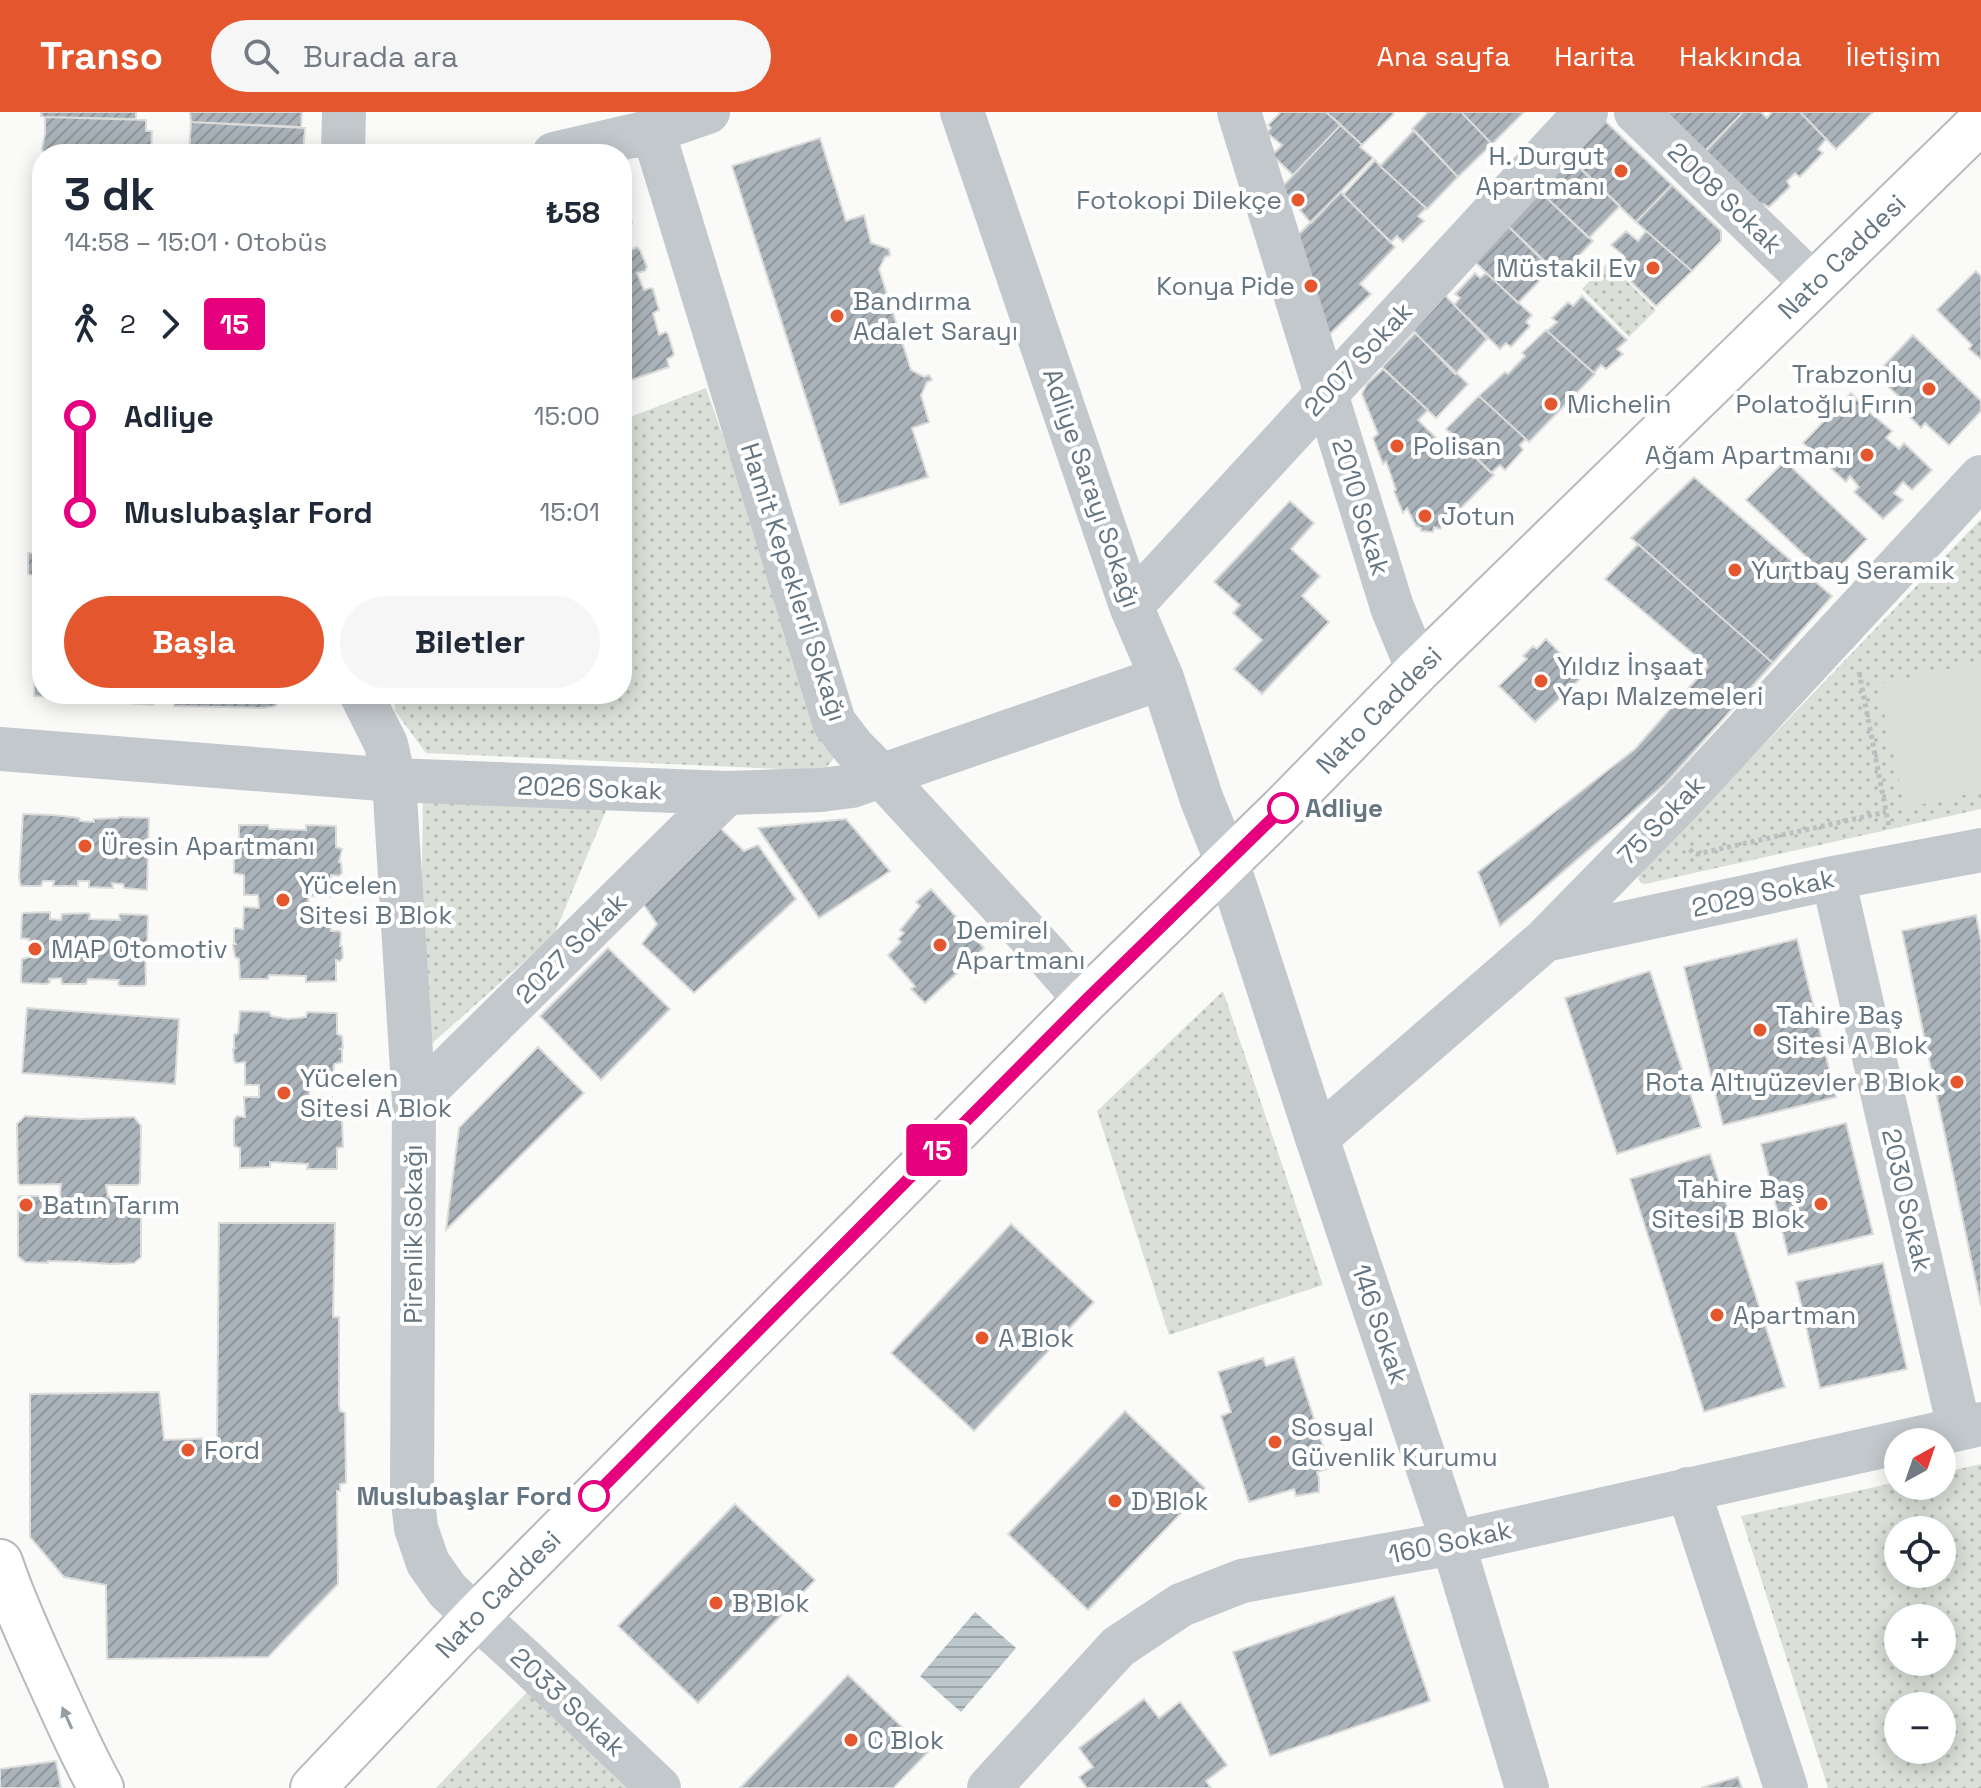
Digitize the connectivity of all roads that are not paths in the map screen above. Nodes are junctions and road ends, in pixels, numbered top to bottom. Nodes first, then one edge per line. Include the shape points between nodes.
1 (344, 112) edge
2 (708, 112) edge
3 (962, 112) edge
4 (1586, 112) edge
5 (1636, 112) edge
6 (1245, 115) edge
7 (1981, 121) edge
8 (653, 131) junction
9 (343, 144) edge
10 (597, 144) edge
11 (1813, 284) junction
12 (1326, 394) junction
13 (1981, 477) edge
14 (1131, 606) junction
15 (1418, 670) junction
16 (1162, 678) junction
17 (366, 704) edge
18 (0, 749) edge
19 (881, 775) junction
20 (394, 780) junction
21 (727, 793) junction
22 (1981, 850) edge
23 (1227, 862) junction
24 (1833, 878) junction
25 (1545, 940) junction
26 (1086, 1000) junction
27 (414, 1102) junction
28 (1317, 1138) junction
29 (1970, 1426) edge
30 (1688, 1489) junction
31 (1453, 1543) junction
32 (0, 1562) edge
33 (476, 1616) junction
34 (101, 1788) edge
35 (313, 1788) edge
36 (659, 1788) edge
37 (989, 1788) edge
38 (1527, 1788) edge
39 (1786, 1788) edge

1 - 9 street
2 - 8 street
3 - 14 street, Adliye Sarayı Sokağı
4 - 12 street, 2007 Sokak
5 - 11 street, 2008 Sokak
6 - 12 street, 2010 Sokak
7 - 11 main road, Nato Caddesi
8 - 10 street
8 - 19 street, Hamit Kepeklerli Sokağı via 834,722
11 - 15 main road, Nato Caddesi
12 - 14 street, 2007 Sokak
12 - 15 street, 2010 Sokak via 1392,607
13 - 25 street, 75 Sokak
14 - 16 street, Adliye Sarayı Sokağı
15 - 23 main road, Nato Caddesi
16 - 19 street, 2026 Sokak
16 - 23 street, Adliye Sarayı Sokağı
17 - 20 street, Pirenlik Sokağı via 386,744
18 - 20 street, 2026 Sokak
19 - 21 street, 2026 Sokak via 842,788
19 - 26 street, Hamit Kepeklerli Sokağı
20 - 21 street, 2026 Sokak
20 - 27 street, Pirenlik Sokağı
21 - 27 street, 2027 Sokak
22 - 24 street, 2029 Sokak
23 - 26 main road, Nato Caddesi
23 - 28 street, 146 Sokak
24 - 25 street, 2029 Sokak
24 - 29 street, 2030 Sokak
25 - 28 street, 75 Sokak
26 - 33 main road, Nato Caddesi
27 - 33 street, Pirenlik Sokağı via 413,1504 428,1563
28 - 31 street, 146 Sokak
29 - 30 street, 160 Sokak
30 - 31 street, 160 Sokak
30 - 39 street
31 - 37 street, 160 Sokak via 1242,1581 1181,1605 1118,1647
31 - 38 street, 146 Sokak
34 -> 32 main road
33 - 35 main road, Nato Caddesi
33 - 36 street, 2033 Sokak

